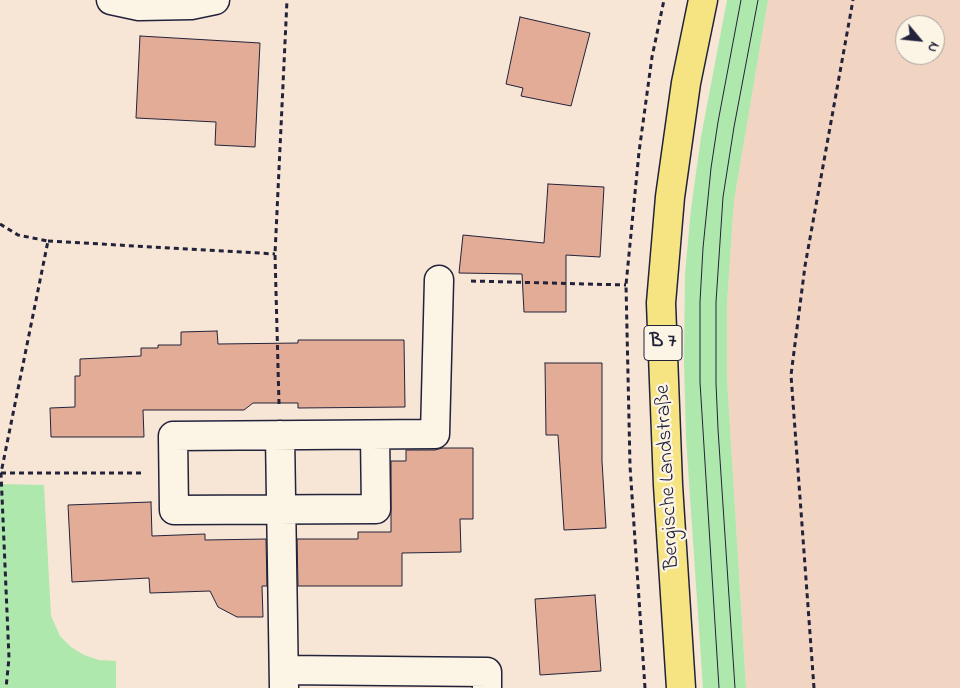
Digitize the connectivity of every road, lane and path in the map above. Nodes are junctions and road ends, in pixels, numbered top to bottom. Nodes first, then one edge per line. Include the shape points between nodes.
1 (112, 0) edge
2 (215, 0) edge
3 (287, 0) edge
4 (703, 0) edge
5 (853, 0) edge
6 (0, 224) edge
7 (48, 241) junction
8 (275, 254) junction
9 (439, 280) joint
10 (626, 285) dead end
11 (280, 435) junction
12 (375, 435) junction
13 (1, 473) edge
14 (174, 474) junction
15 (282, 510) junction
16 (284, 679) edge
17 (487, 680) edge
18 (6, 688) edge
19 (681, 688) edge
20 (814, 688) edge

1 - 2 street via 139,6 192,5
3 - 8 path
4 - 19 main road, Bergische Landstraße / B 7 via 686,83 674,168 661,303
5 - 20 path via 805,266 792,376
6 - 7 path via 18,235
7 - 8 path
7 - 13 path
8 - 11 path
9 - 10 path
9 - 12 street via 435,434
11 - 12 street
11 - 14 street via 172,436
11 - 15 street
12 - 15 street via 376,509
13 - 14 path
13 - 18 path via 10,658
14 - 15 street via 174,510
15 - 16 street
16 - 17 street

